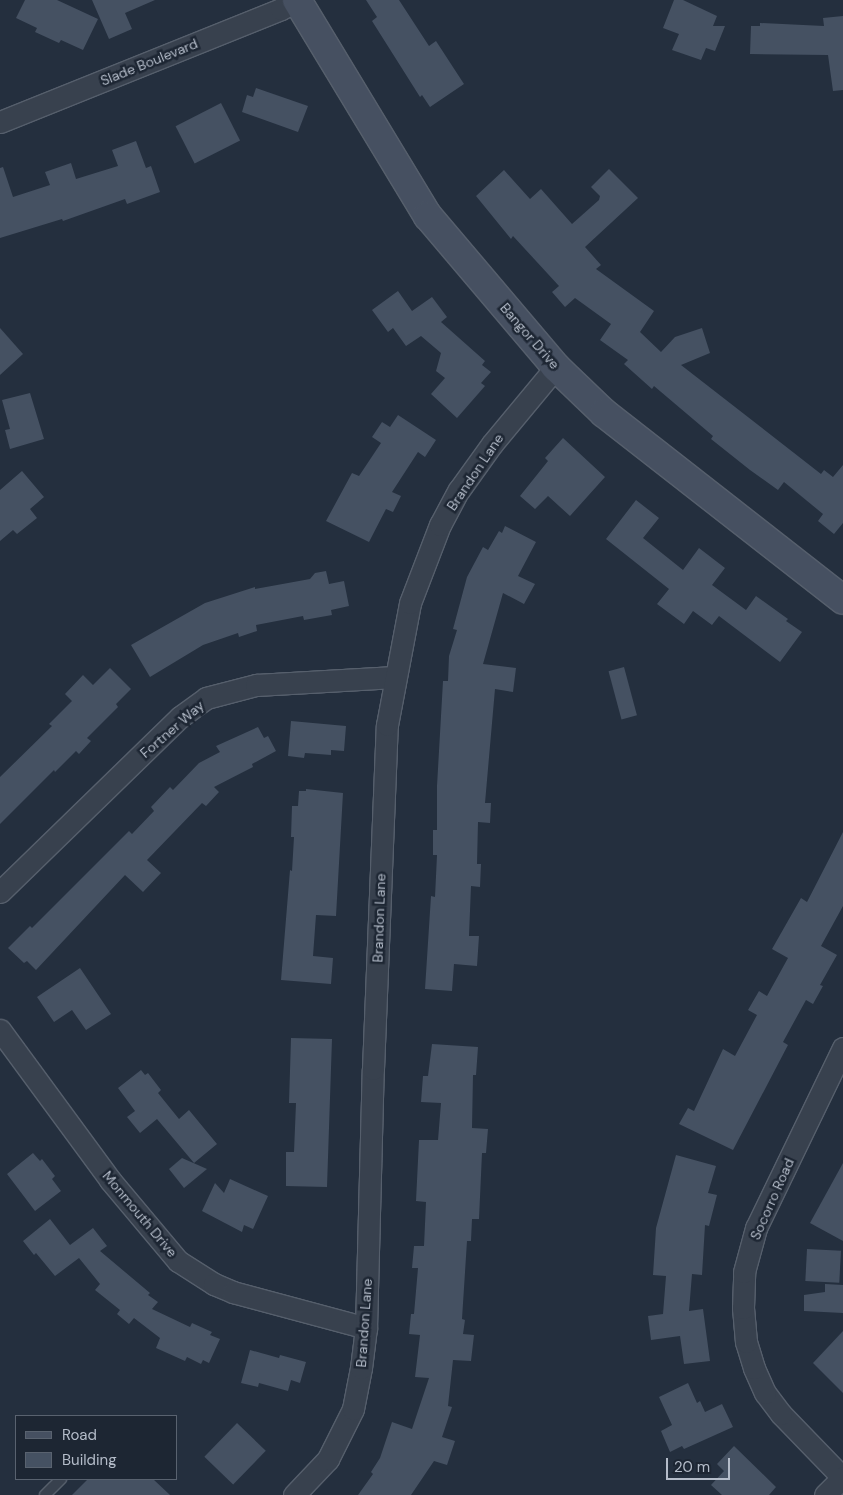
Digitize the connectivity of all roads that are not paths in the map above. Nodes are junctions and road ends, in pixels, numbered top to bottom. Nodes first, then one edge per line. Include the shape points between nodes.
1 (298, 0) edge
2 (2, 116) edge
3 (556, 367) junction
4 (843, 600) edge
5 (395, 677) junction
6 (0, 892) edge
7 (0, 1030) edge
8 (843, 1048) edge
9 (366, 1328) junction
10 (843, 1477) edge
11 (60, 1480) edge
12 (45, 1495) edge
13 (294, 1495) edge
14 (826, 1495) edge

1 - 2 street, Slade Boulevard via 281,10
1 - 3 street, Bangor Drive via 428,216
3 - 4 street, Bangor Drive via 604,413
3 - 5 street, Brandon Lane via 492,444 459,490 440,525 410,603
5 - 6 street, Fortner Way via 256,685 206,698 180,717
5 - 9 street, Brandon Lane via 386,745
7 - 9 street, Monmouth Drive via 110,1180 178,1261 233,1292
8 - 10 street, Socorro Road via 756,1228 744,1272 743,1308 746,1342 765,1393 781,1414
9 - 13 street, Brandon Lane via 353,1409 328,1459
10 - 14 street
11 - 12 lane

